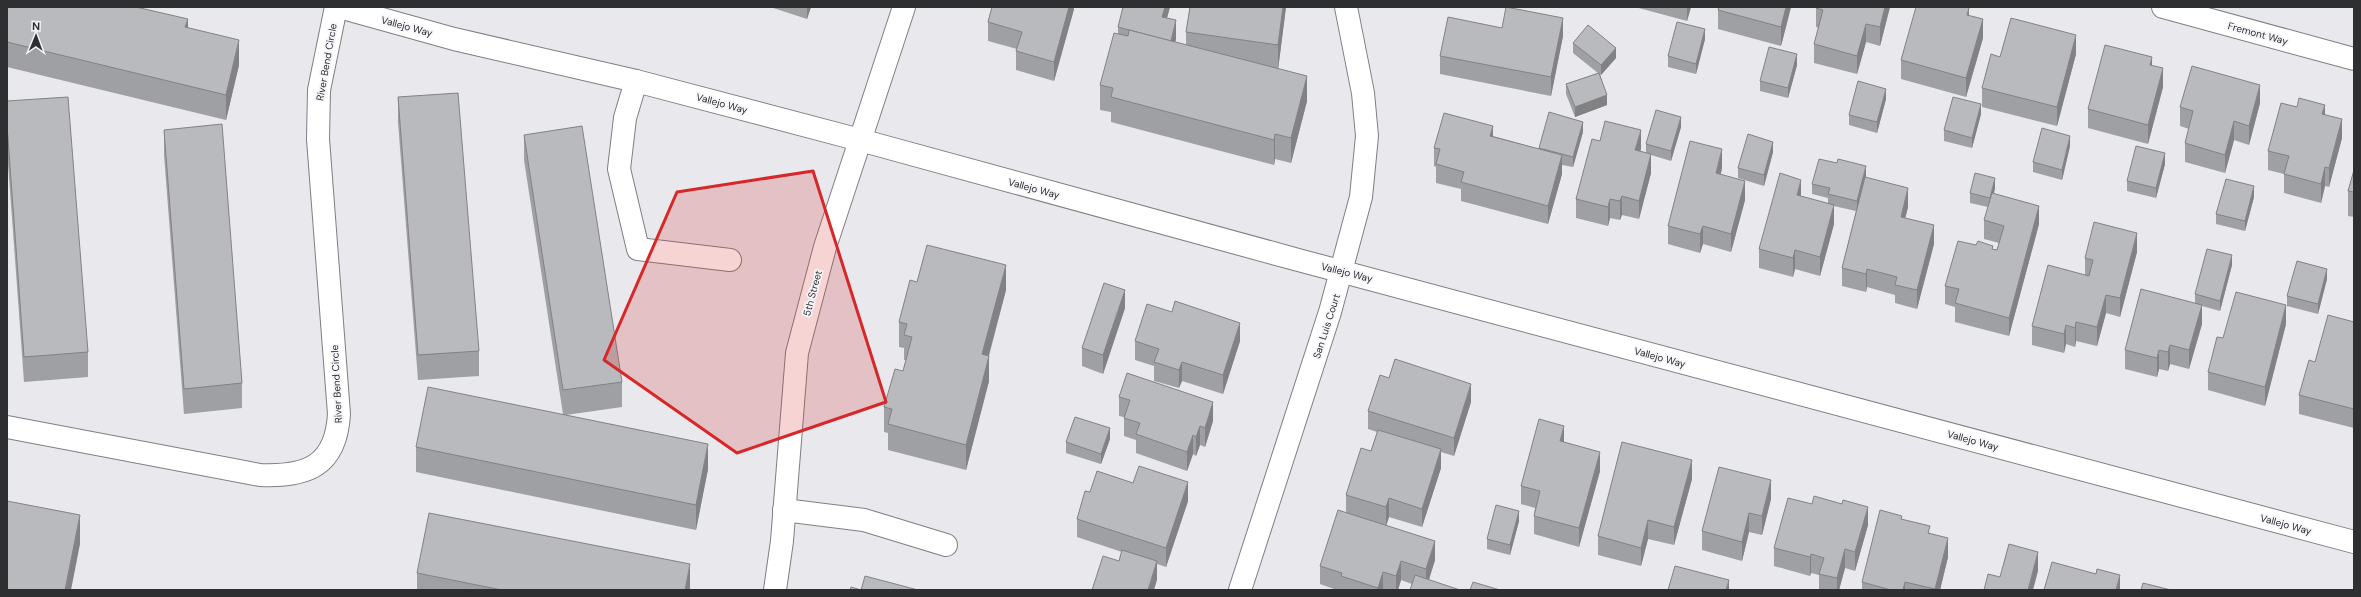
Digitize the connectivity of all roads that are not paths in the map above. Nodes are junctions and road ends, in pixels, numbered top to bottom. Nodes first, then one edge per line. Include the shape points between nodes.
1 (338, 7) edge
2 (904, 7) edge
3 (1346, 7) edge
4 (2163, 7) edge
5 (2354, 59) edge
6 (636, 81) junction
7 (860, 140) junction
8 (730, 260) dead end
9 (1343, 271) junction
10 (7, 427) edge
11 (784, 510) junction
12 (2354, 542) edge
13 (946, 545) dead end
14 (776, 590) edge
15 (1240, 590) edge

1 - 6 street, Vallejo Way via 454,39
1 - 10 street, River Bend Circle via 319,90 318,114 339,414 337,437 328,453 316,465 301,473 281,476 260,475
2 - 7 street, 5th Street
3 - 9 street, San Luis Court via 1363,93 1367,136 1361,196
4 - 5 street, Fremont Way
6 - 7 street, Vallejo Way
6 - 8 street via 625,118 619,169 638,249
7 - 9 street, Vallejo Way
7 - 11 street, 5th Street via 825,247 797,353
9 - 12 street, Vallejo Way
9 - 15 street, San Luis Court
11 - 13 street via 864,520
11 - 14 street, 5th Street

